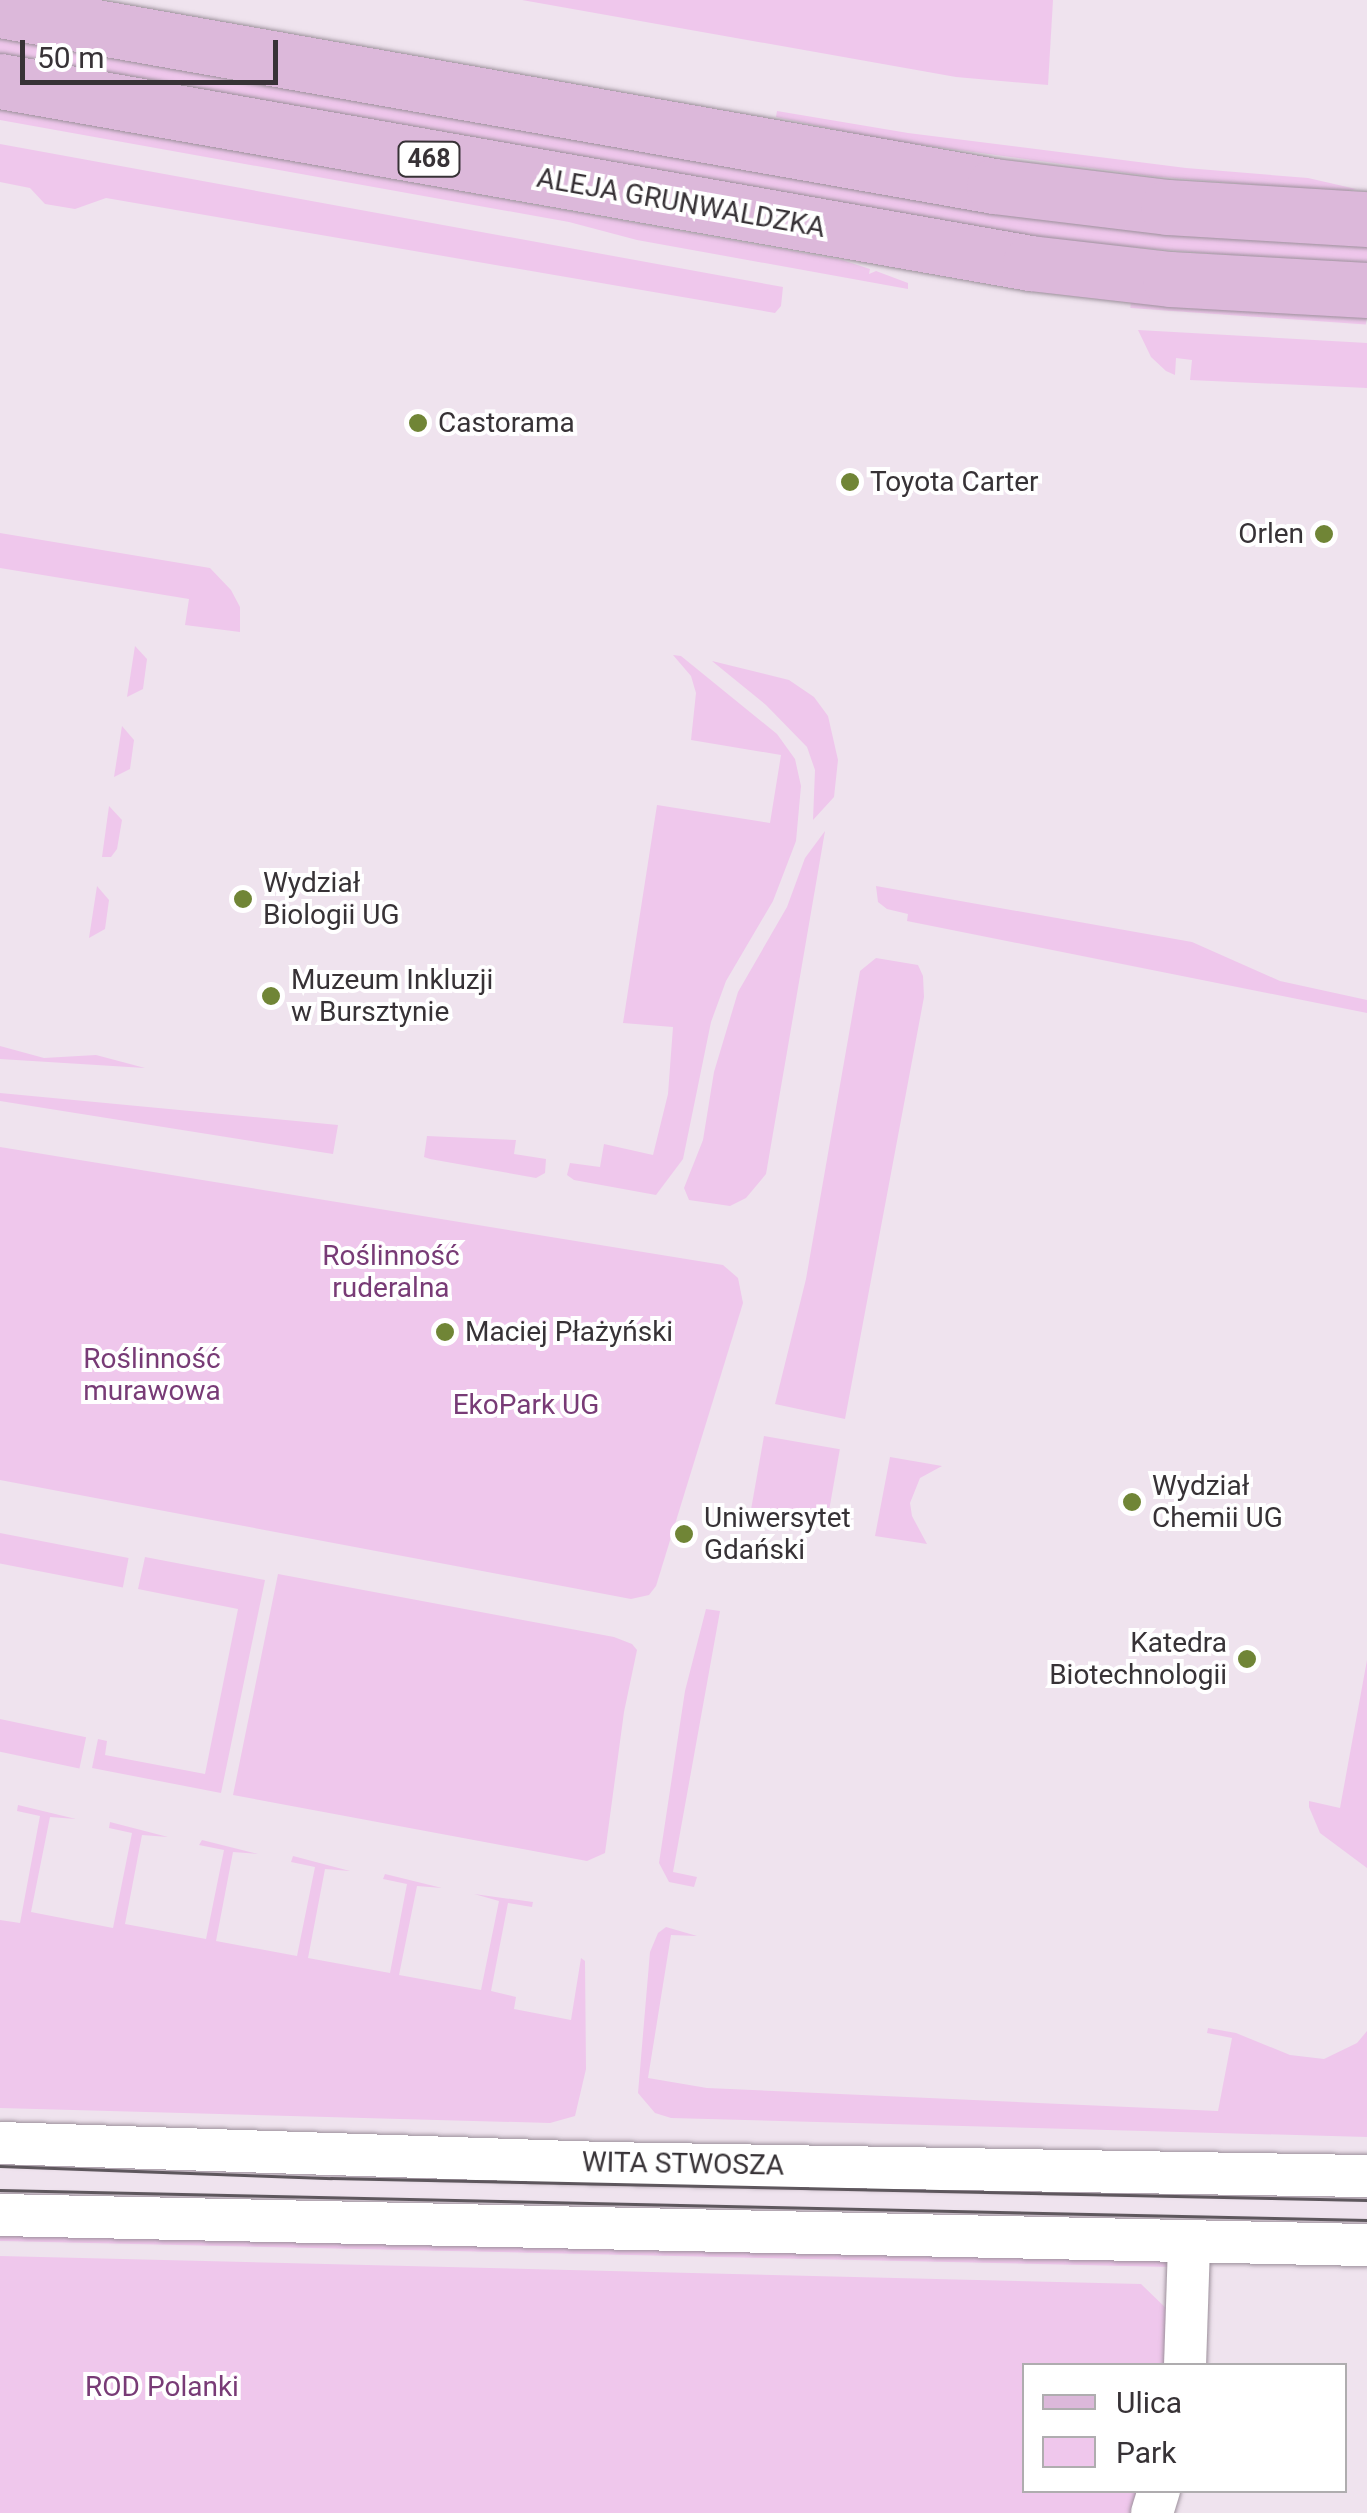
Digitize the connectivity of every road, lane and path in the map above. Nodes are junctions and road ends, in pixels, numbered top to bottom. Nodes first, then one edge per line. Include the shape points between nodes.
1 (0, 10) edge
2 (0, 82) edge
3 (1367, 219) edge
4 (1367, 290) edge
5 (0, 2143) edge
6 (1367, 2176) edge
7 (0, 2214) edge
8 (1189, 2243) junction
9 (1367, 2244) edge
10 (1184, 2363) edge

1 - 3 main road via 994,186
2 - 4 main road, ALEJA GRUNWALDZKA / 468 via 1030,263
5 - 6 street, WITA STWOSZA
7 - 8 street
8 - 9 street
8 - 10 street

